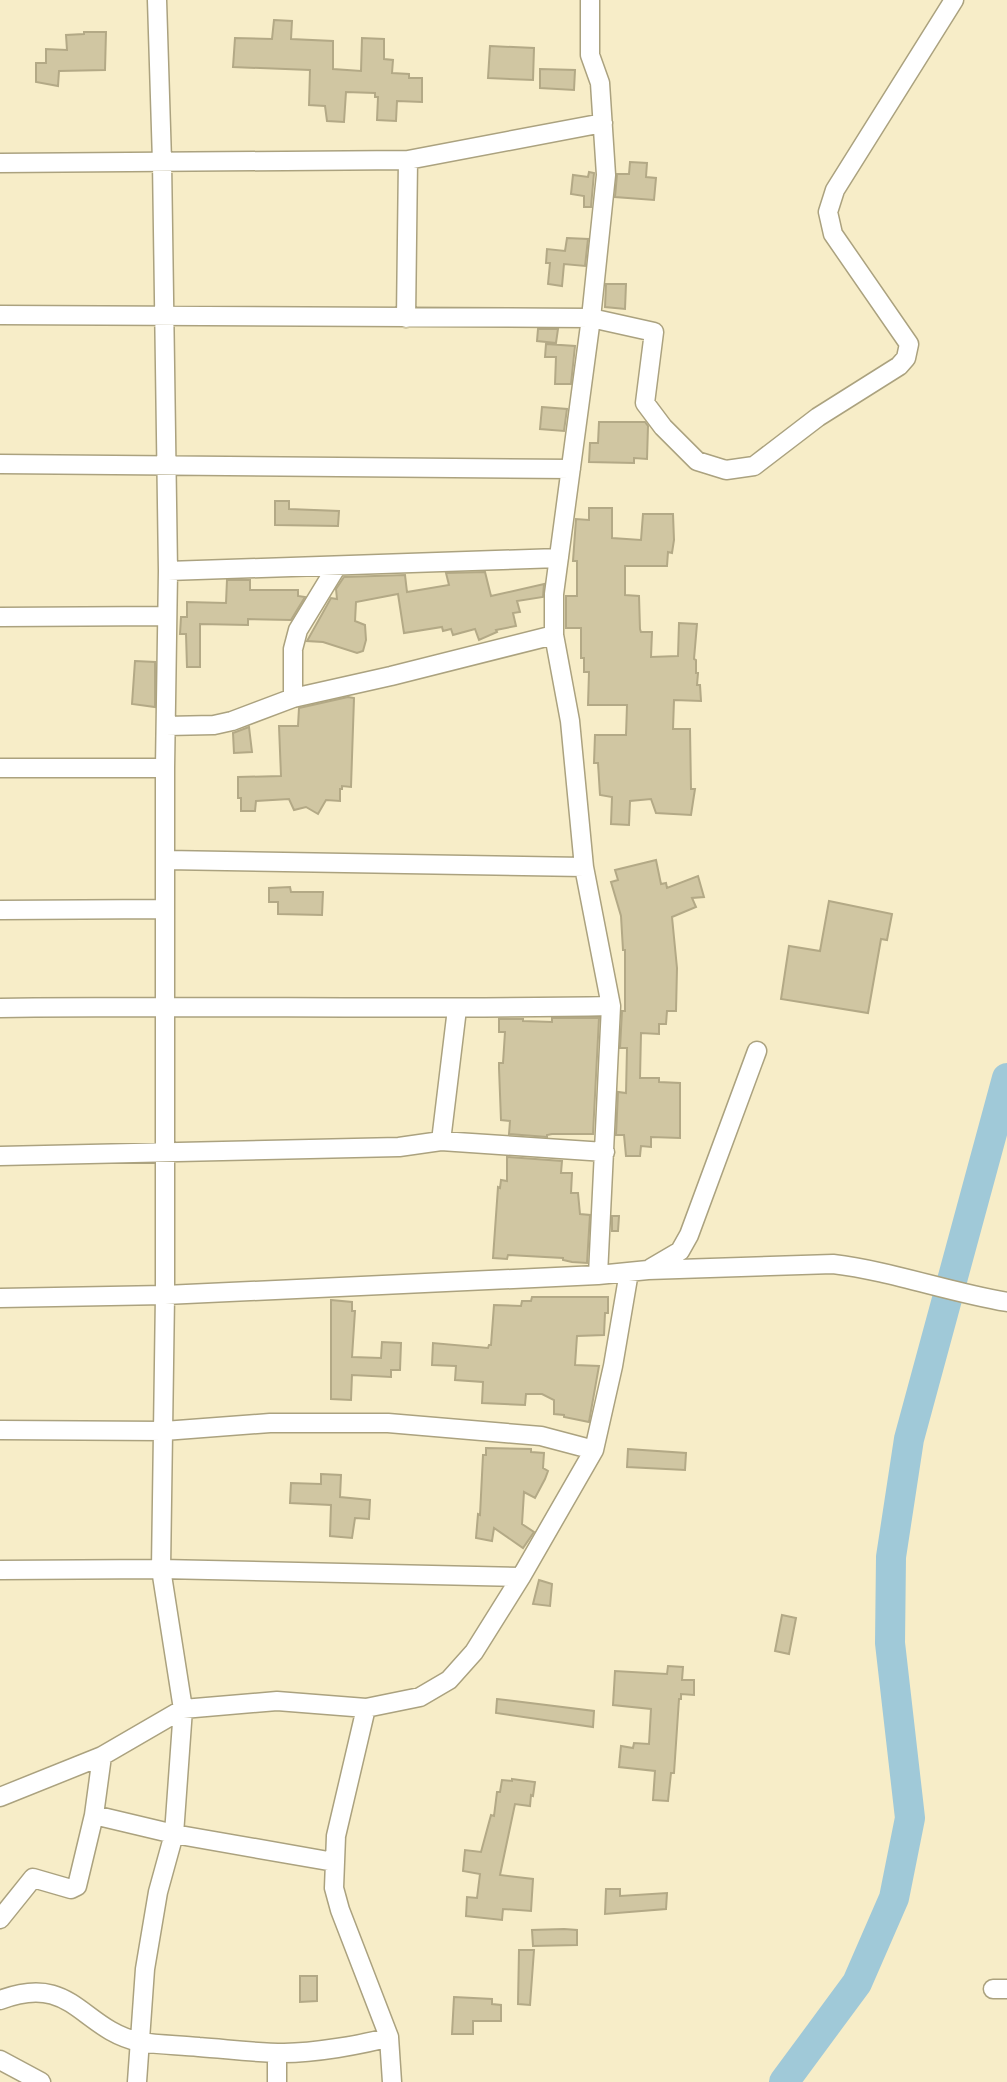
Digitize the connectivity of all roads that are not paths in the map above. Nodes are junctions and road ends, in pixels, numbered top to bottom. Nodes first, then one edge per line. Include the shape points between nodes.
1 (157, 0) edge
2 (590, 0) edge
3 (954, 0) edge
4 (603, 122) junction
5 (408, 160) junction
6 (162, 161) junction
7 (0, 163) edge
8 (0, 315) edge
9 (164, 318) junction
10 (406, 318) junction
11 (591, 318) junction
12 (0, 464) edge
13 (167, 464) junction
14 (572, 469) junction
15 (559, 558) junction
16 (337, 566) junction
17 (168, 571) junction
18 (167, 616) junction
19 (0, 617) edge
20 (554, 635) junction
21 (293, 698) junction
22 (166, 726) junction
23 (0, 768) edge
24 (165, 768) junction
25 (166, 860) junction
26 (584, 867) junction
27 (165, 909) junction
28 (0, 911) edge
29 (165, 1006) junction
30 (611, 1006) junction
31 (0, 1008) edge
32 (457, 1009) junction
33 (757, 1051) dead end
34 (441, 1141) junction
35 (165, 1152) junction
36 (605, 1152) junction
37 (0, 1156) edge
38 (648, 1270) junction
39 (629, 1272) junction
40 (598, 1275) junction
41 (165, 1295) junction
42 (0, 1298) edge
43 (1001, 1301) edge
44 (0, 1430) edge
45 (164, 1431) junction
46 (594, 1450) junction
47 (161, 1569) junction
48 (0, 1570) edge
49 (521, 1577) junction
50 (366, 1708) junction
51 (183, 1709) junction
52 (102, 1756) junction
53 (0, 1797) edge
54 (94, 1815) junction
55 (174, 1834) junction
56 (334, 1862) junction
57 (0, 1919) edge
58 (0, 2000) edge
59 (389, 2037) junction
60 (142, 2042) junction
61 (277, 2053) junction
62 (0, 2060) edge
63 (41, 2082) edge
64 (137, 2082) edge
65 (277, 2082) edge
66 (392, 2082) edge

1 - 6 street
2 - 4 street via 590,55 600,83
3 - 11 street via 835,190 828,212 837,243 909,344 899,366 818,416 754,466 726,470 697,461 645,403 654,332
4 - 5 street
4 - 11 street via 606,175
5 - 6 street
5 - 10 street
6 - 7 street
6 - 9 street
8 - 9 street
9 - 10 street
9 - 13 street
10 - 11 street
11 - 14 street
12 - 13 street
13 - 14 street
13 - 17 street
14 - 15 street
15 - 16 street
15 - 20 street
16 - 17 street
16 - 21 street via 298,630 293,649
17 - 18 street
18 - 19 street
18 - 22 street
20 - 21 street
20 - 26 street via 570,722
21 - 22 street via 214,725
22 - 24 street
23 - 24 street
24 - 25 street
25 - 26 street
25 - 27 street
26 - 30 street
27 - 28 street
27 - 29 street
29 - 31 street
29 - 32 street
29 - 35 street
30 - 32 street
30 - 36 street
32 - 34 street
33 - 38 street via 690,1235 680,1251
34 - 35 street via 399,1147
34 - 36 street
35 - 37 street
35 - 41 street
36 - 40 street
38 - 39 street
38 - 43 street via 833,1264
39 - 40 street
39 - 46 street
40 - 41 street
41 - 42 street
41 - 45 street
44 - 45 street
45 - 46 street via 270,1423 388,1423 541,1436
45 - 47 street
46 - 49 street
47 - 48 street
47 - 49 street
47 - 51 street
49 - 50 street via 474,1652 449,1680 420,1697
50 - 51 street via 276,1701
50 - 56 street
51 - 52 street
51 - 55 street
52 - 53 street
52 - 54 street
54 - 55 street
54 - 57 street via 77,1886 71,1889 33,1878
55 - 56 street
55 - 60 street via 145,1969
56 - 59 street via 336,1899
58 - 60 street via 21,1992 46,1992 68,2001 111,2031
59 - 61 street
59 - 66 street
60 - 61 street
60 - 64 street
61 - 65 street
62 - 63 street

